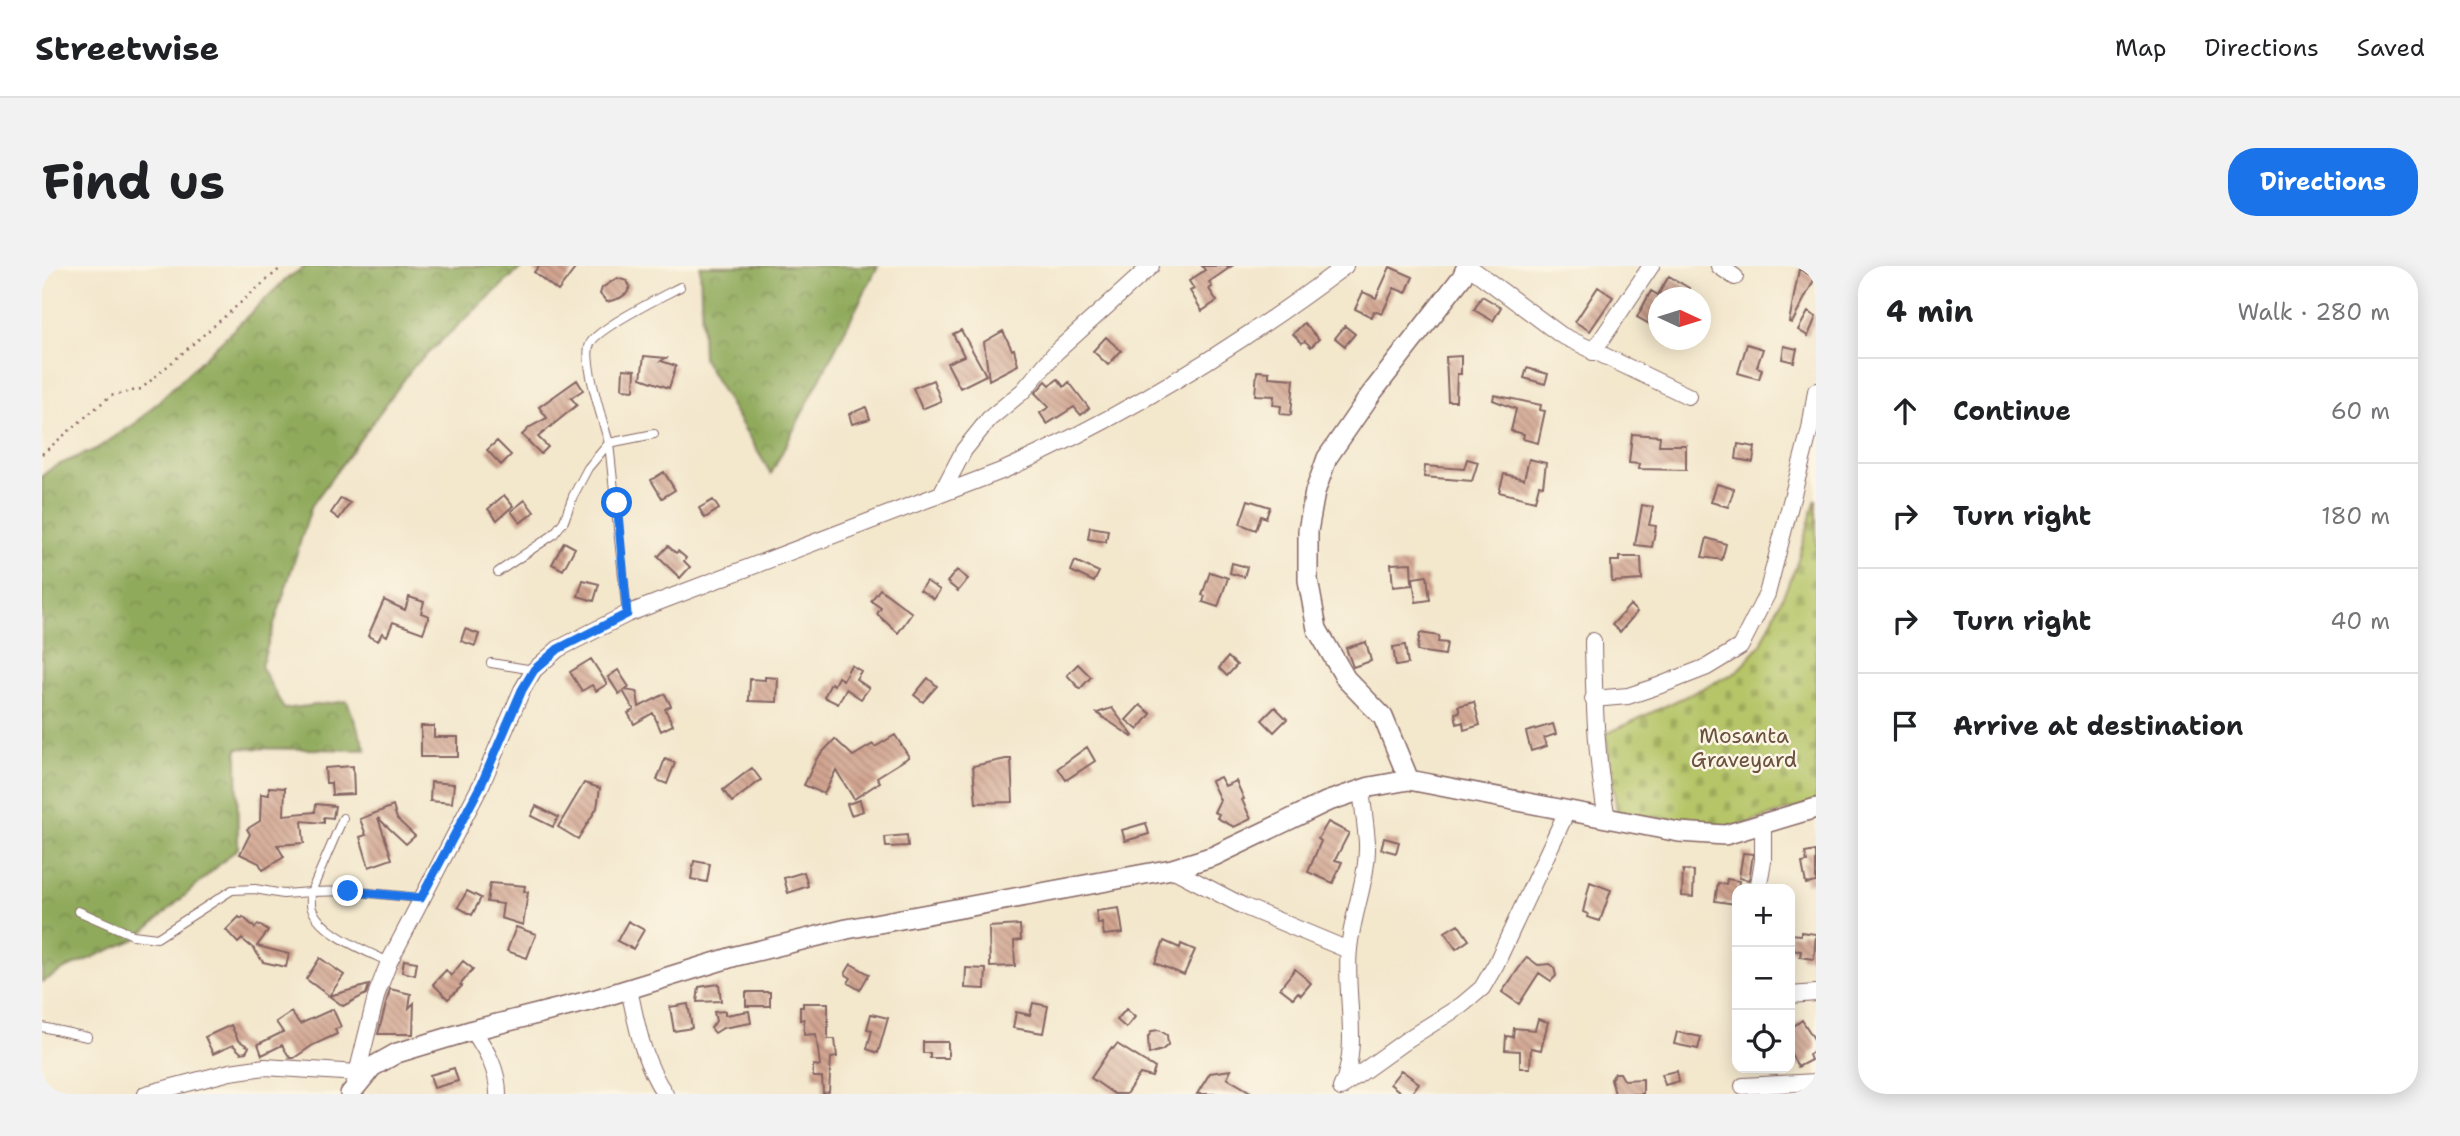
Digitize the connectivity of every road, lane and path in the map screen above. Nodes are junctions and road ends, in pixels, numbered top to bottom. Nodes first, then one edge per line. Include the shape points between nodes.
1 (283, 266) edge
2 (1151, 266) edge
3 (1345, 266) edge
4 (1467, 266) edge
5 (1651, 266) edge
6 (1720, 266) edge
7 (1735, 277) dead end
8 (680, 286) dead end
9 (1593, 352) junction
10 (1816, 391) edge
11 (1688, 396) dead end
12 (654, 434) dead end
13 (610, 443) junction
14 (42, 454) edge
15 (941, 495) junction
16 (498, 572) dead end
17 (627, 614) junction
18 (1593, 641) dead end
19 (491, 663) dead end
20 (534, 670) junction
21 (1594, 699) junction
22 (1409, 780) junction
23 (1361, 790) junction
24 (1816, 808) edge
25 (1567, 811) junction
26 (343, 818) dead end
27 (1607, 818) junction
28 (1763, 824) junction
29 (1172, 869) junction
30 (1759, 884) edge
31 (311, 892) junction
32 (421, 898) junction
33 (78, 911) dead end
34 (1348, 950) junction
35 (389, 962) junction
36 (629, 989) junction
37 (1816, 993) edge
38 (1795, 995) edge
39 (42, 1027) edge
40 (473, 1030) junction
41 (88, 1037) dead end
42 (1816, 1082) edge
43 (354, 1084) edge
44 (1341, 1089) edge
45 (1742, 1090) edge
46 (146, 1094) edge
47 (498, 1094) edge
48 (665, 1094) edge

1 - 14 path via 141,389 110,396
2 - 15 street via 989,419 964,450
3 - 15 street via 1216,357 1149,397 1059,445
4 - 9 street via 1548,327
4 - 22 street via 1327,458 1308,531 1308,580 1317,629 1346,679 1383,717
5 - 9 street
6 - 7 street
8 - 13 lane via 602,331 590,343 587,358
9 - 11 street
10 - 21 street via 1768,594 1740,647 1707,667 1661,685 1628,696
12 - 13 lane
13 - 16 lane via 587,468 553,535
13 - 17 lane
15 - 17 street
17 - 20 street via 558,649
18 - 21 street
19 - 20 lane
20 - 32 street via 482,783
21 - 27 street
22 - 23 street
22 - 25 street
23 - 29 street via 1214,856
23 - 34 street via 1367,845
24 - 28 street
25 - 27 street
25 - 44 street via 1482,988
26 - 31 lane
27 - 28 street via 1679,832 1725,835
28 - 30 street
29 - 34 street via 1243,906
29 - 36 street via 847,929
31 - 32 lane
31 - 33 lane via 232,890 157,938 133,935
31 - 35 lane via 312,907 322,924
32 - 35 street
34 - 44 street via 1349,1055
35 - 43 street
36 - 40 street
36 - 48 street via 640,1042
37 - 38 street
39 - 41 lane
40 - 43 street via 397,1053
40 - 47 street via 498,1078
42 - 45 street
43 - 46 street via 265,1067

